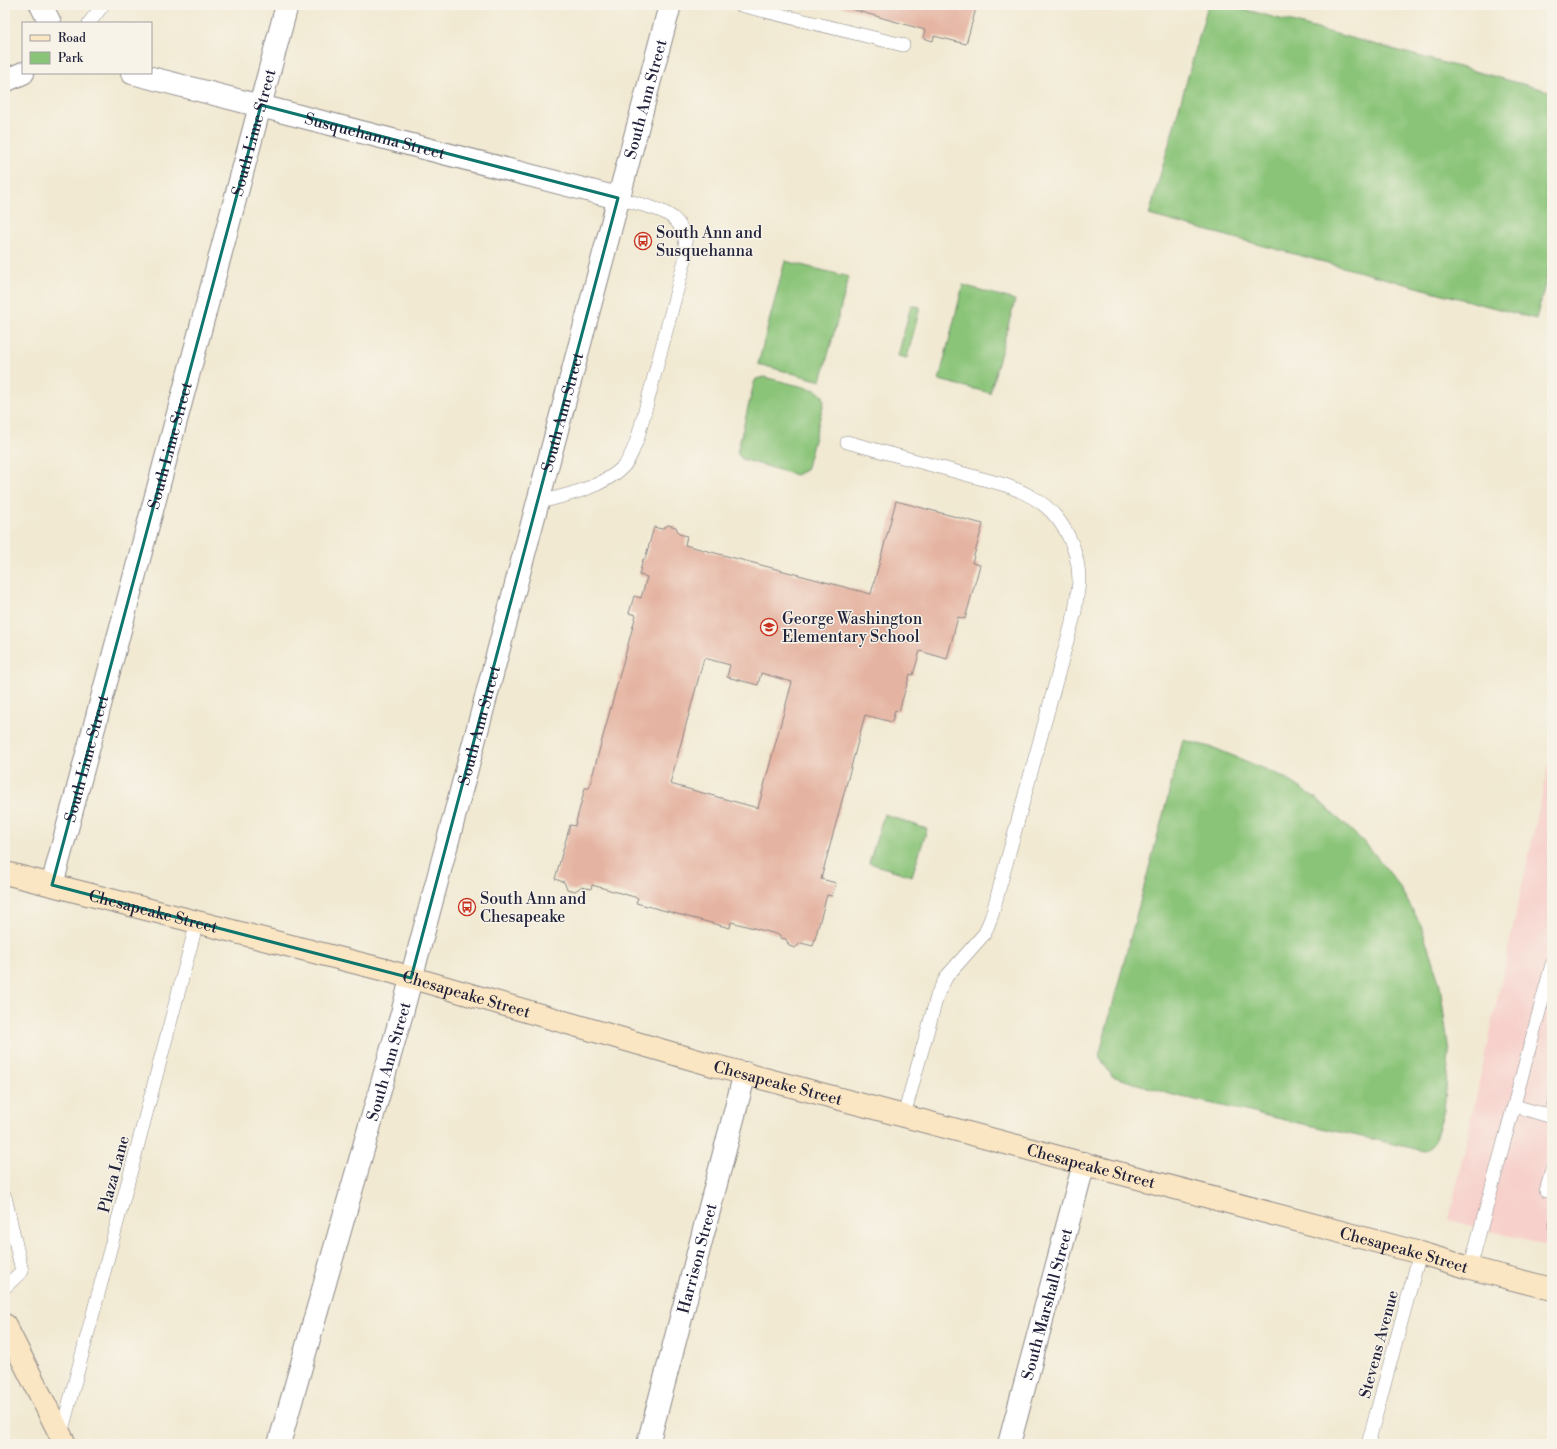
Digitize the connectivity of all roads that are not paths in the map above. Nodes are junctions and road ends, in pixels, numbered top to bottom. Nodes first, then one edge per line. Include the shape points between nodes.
1 (41, 5) edge
2 (103, 5) edge
3 (287, 5) edge
4 (670, 5) edge
5 (740, 5) edge
6 (50, 22) edge
7 (90, 22) edge
8 (903, 45) dead end
9 (22, 74) edge
10 (136, 74) edge
11 (5, 82) edge
12 (261, 105) junction
13 (618, 198) junction
14 (847, 442) dead end
15 (536, 503) junction
16 (5, 873) edge
17 (52, 885) junction
18 (197, 922) junction
19 (1552, 964) edge
20 (411, 978) junction
21 (745, 1073) junction
22 (1515, 1106) junction
23 (904, 1115) junction
24 (1552, 1117) edge
25 (1084, 1163) junction
26 (1552, 1170) edge
27 (1546, 1191) dead end
28 (5, 1196) edge
29 (1420, 1252) junction
30 (1470, 1268) junction
31 (5, 1287) edge
32 (1552, 1289) edge
33 (5, 1325) edge
34 (63, 1439) edge
35 (279, 1444) edge
36 (648, 1444) edge
37 (1009, 1444) edge
38 (1368, 1444) edge

1 - 6 street
2 - 7 lane
3 - 12 street, South Lime Street
4 - 13 street, South Ann Street
5 - 8 lane
9 - 11 street
10 - 12 street, Susquehanna Street
12 - 13 street, Susquehanna Street
12 - 17 street, South Lime Street
13 - 15 street, South Ann Street
13 - 15 lane via 675,218 684,230 686,244 686,256 638,436 632,453 623,467 599,483 572,494
14 - 23 lane via 1005,485 1029,495 1051,512 1065,529 1076,555 1078,581 1074,612 992,915 985,933 947,976 938,993
15 - 20 street, South Ann Street
16 - 17 main road, Chesapeake Street
17 - 18 main road, Chesapeake Street
18 - 20 main road, Chesapeake Street
18 - 34 lane, Plaza Lane
19 - 22 lane
20 - 21 main road, Chesapeake Street
20 - 35 street, South Ann Street
21 - 23 main road, Chesapeake Street
21 - 36 street, Harrison Street
22 - 24 lane
22 - 30 lane
23 - 25 main road, Chesapeake Street
25 - 29 main road, Chesapeake Street
25 - 37 street, South Marshall Street
26 - 27 lane
28 - 31 lane via 22,1271
29 - 30 main road, Chesapeake Street
29 - 38 lane, Stevens Avenue
30 - 32 main road, Chesapeake Street
33 - 34 main road

